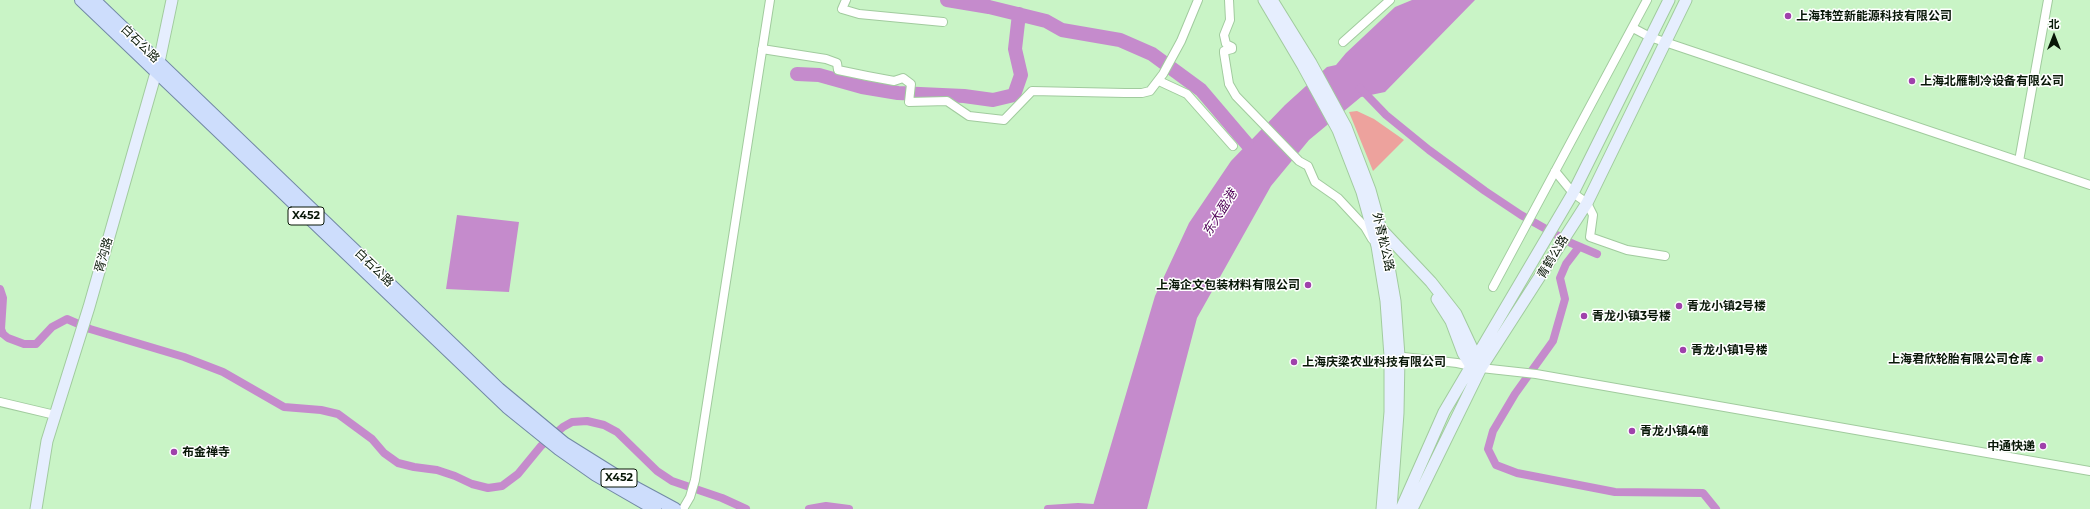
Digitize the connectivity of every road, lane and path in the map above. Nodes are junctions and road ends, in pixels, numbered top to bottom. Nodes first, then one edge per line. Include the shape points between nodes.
1 (81, 0) edge
2 (94, 0) edge
3 (172, 0) edge
4 (770, 0) edge
5 (846, 0) edge
6 (1198, 0) edge
7 (1229, 0) edge
8 (1264, 0) edge
9 (1272, 0) edge
10 (1390, 0) edge
11 (1647, 0) edge
12 (1669, 0) edge
13 (1686, 0) edge
14 (2048, 0) edge
15 (943, 22) dead end
16 (1633, 28) junction
17 (1650, 36) junction
18 (1666, 41) junction
19 (1342, 42) dead end
20 (762, 49) junction
21 (1307, 64) junction
22 (157, 67) junction
23 (1161, 78) junction
24 (1233, 146) dead end
25 (2019, 161) junction
26 (1555, 171) junction
27 (2090, 184) edge
28 (1573, 193) junction
29 (1587, 203) junction
30 (1376, 229) junction
31 (1381, 244) junction
32 (1665, 256) dead end
33 (1493, 287) dead end
34 (1395, 356) junction
35 (1476, 364) junction
36 (0, 402) edge
37 (55, 415) junction
38 (561, 446) junction
39 (2090, 471) edge
40 (36, 509) edge
41 (655, 509) edge
42 (675, 509) edge
43 (683, 509) edge
44 (1382, 509) edge
45 (1391, 509) edge
46 (1401, 509) edge
47 (1412, 509) edge

1 - 22 main road, 白石公路 / X452
2 - 22 main road, 白石公路 / X452
3 - 22 main road, 胥沟路
4 - 20 street
5 - 15 street via 842,9 859,14
6 - 23 street
7 - 31 street via 1230,20 1224,34 1226,44 1232,47 1232,50 1224,51 1229,84 1236,96 1299,162 1308,166 1315,182 1338,198
8 - 21 main road, 外青松公路
9 - 21 main road, 外青松公路
10 - 19 street
11 - 16 street
12 - 17 main road, 青鹤公路
13 - 18 main road, 青鹤公路
14 - 25 street
16 - 17 street
16 - 26 street
17 - 18 street
17 - 28 main road, 青鹤公路
18 - 25 street
18 - 29 main road, 青鹤公路
20 - 23 street via 826,59 837,63 838,70 867,76 894,81 903,78 911,84 909,102 947,101 969,116 1004,120 1032,91 1142,93 1150,91
20 - 43 street via 695,480
21 - 30 main road, 外青松公路 via 1342,129 1370,190
22 - 37 main road, 胥沟路 via 89,307
22 - 38 main road, 白石公路 / X452 via 443,348
23 - 24 street via 1187,94
25 - 27 street
26 - 28 street
26 - 33 street
28 - 29 street
28 - 35 main road, 青鹤公路
29 - 32 street via 1593,215 1590,237 1627,250
29 - 35 main road, 青鹤公路 via 1555,256
30 - 31 main road, 外青松公路
30 - 35 main road via 1432,282 1456,314
31 - 34 main road, 外青松公路 via 1395,301
31 - 35 main road via 1432,291 1451,321 1464,353
34 - 35 street
34 - 44 main road, 外青松公路
34 - 45 main road, 外青松公路 via 1398,413
35 - 39 street
35 - 46 main road, 青鹤公路 via 1444,412
35 - 47 main road, 青鹤公路
36 - 37 street
37 - 40 main road, 胥沟路 via 43,459
38 - 41 main road, 白石公路 / X452 via 596,475
38 - 42 main road, 白石公路 / X452

